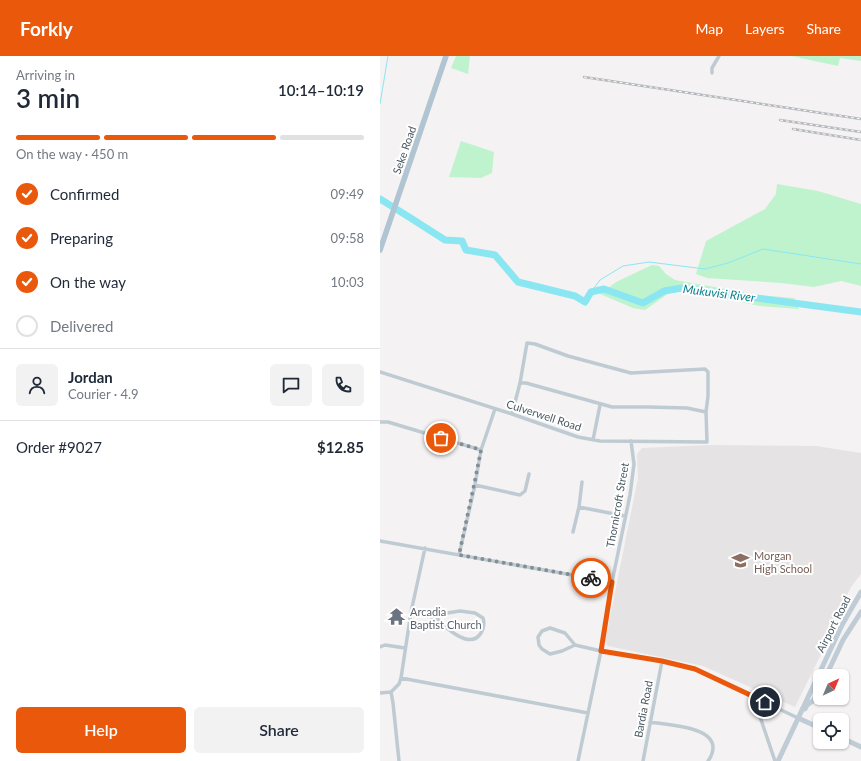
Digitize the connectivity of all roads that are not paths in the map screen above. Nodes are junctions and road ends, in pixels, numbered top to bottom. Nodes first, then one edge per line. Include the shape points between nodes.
1 (446, 56) edge
2 (719, 56) edge
3 (712, 73) dead end
4 (380, 250) edge
5 (380, 372) edge
6 (520, 383) junction
7 (600, 405) junction
8 (495, 409) junction
9 (706, 412) junction
10 (512, 414) junction
11 (380, 422) edge
12 (593, 440) junction
13 (631, 441) junction
14 (481, 450) junction
15 (529, 474) dead end
16 (582, 482) dead end
17 (474, 485) junction
18 (579, 507) junction
19 (625, 516) junction
20 (573, 532) dead end
21 (380, 541) edge
22 (425, 548) junction
23 (459, 555) junction
24 (612, 582) junction
25 (861, 592) edge
26 (411, 612) junction
27 (861, 612) edge
28 (436, 618) junction
29 (575, 644) junction
30 (380, 647) edge
31 (405, 648) junction
32 (601, 651) junction
33 (662, 661) junction
34 (829, 669) edge
35 (401, 678) junction
36 (391, 692) junction
37 (380, 693) edge
38 (753, 696) junction
39 (813, 701) edge
40 (588, 713) junction
41 (798, 718) junction
42 (650, 722) junction
43 (813, 725) edge
44 (849, 741) edge
45 (861, 747) edge
46 (399, 761) edge
47 (578, 761) edge
48 (643, 761) edge
49 (708, 761) edge
50 (776, 761) edge

1 - 4 main road, Seke Road
2 - 3 street
5 - 8 street, Culverwell Road
6 - 7 street
6 - 9 street via 527,343 631,373 704,369 708,372 709,378
6 - 10 street
7 - 9 street via 687,408
7 - 12 street
8 - 10 street, Culverwell Road
8 - 14 street
9 - 13 street, Culverwell Road via 707,442
10 - 12 street, Culverwell Road
11 - 14 street via 388,422
12 - 13 street, Culverwell Road
13 - 19 street, Thornicroft Street via 634,457 633,477
14 - 17 street
15 - 17 street via 525,491 520,496
16 - 18 street
17 - 23 street
18 - 19 street
18 - 20 street
19 - 24 street, Thornicroft Street
21 - 22 street
22 - 23 street
22 - 26 street
23 - 24 street
24 - 32 street, Thornicroft Street
25 - 41 street, Airport Road via 842,625
26 - 28 street
26 - 31 street
27 - 34 street, Airport Road via 843,640
28 - 28 street via 460,610 480,616 484,624 480,635 471,640 459,637
29 - 29 street via 550,654 539,645 538,637 542,631 550,628 565,633
29 - 32 street
30 - 31 street via 385,645
31 - 35 street
32 - 33 street
32 - 40 street, Thornicroft Street
33 - 38 street via 702,671
33 - 42 street, Bardia Road
35 - 36 street
35 - 40 street
36 - 37 street
36 - 46 street
38 - 41 street
38 - 50 street
39 - 41 street
40 - 47 street, Thornicroft Street
41 - 43 street
41 - 50 street
42 - 48 street, Bardia Road
42 - 49 street via 693,729 708,736 713,749
44 - 45 street

